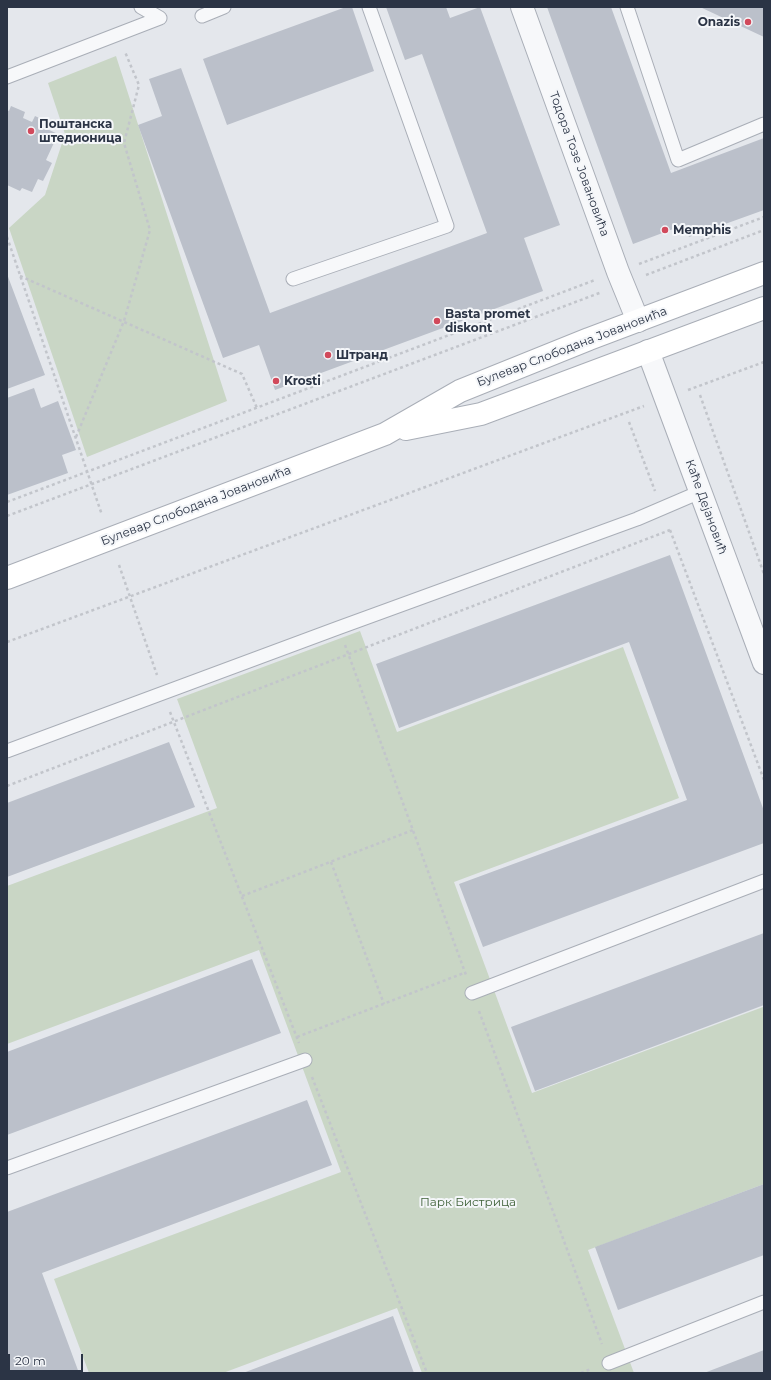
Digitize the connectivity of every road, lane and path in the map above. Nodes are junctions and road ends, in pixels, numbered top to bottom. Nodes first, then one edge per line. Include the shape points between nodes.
1 (140, 7) edge
2 (224, 7) edge
3 (369, 7) edge
4 (522, 7) edge
5 (628, 7) edge
6 (202, 16) dead end
7 (122, 46) dead end
8 (7, 77) edge
9 (764, 124) edge
10 (764, 217) edge
11 (764, 230) edge
12 (7, 238) edge
13 (764, 273) edge
14 (20, 275) junction
15 (621, 278) junction
16 (293, 279) dead end
17 (764, 308) edge
18 (124, 321) junction
19 (638, 321) junction
20 (648, 351) junction
21 (764, 362) edge
22 (700, 395) dead end
23 (666, 398) junction
24 (257, 408) junction
25 (629, 422) dead end
26 (385, 434) junction
27 (76, 437) junction
28 (87, 472) junction
29 (91, 484) junction
30 (700, 492) junction
31 (7, 502) edge
32 (662, 508) junction
33 (102, 515) dead end
34 (7, 516) edge
35 (670, 530) junction
36 (119, 565) dead end
37 (764, 574) edge
38 (7, 578) edge
39 (130, 596) junction
40 (7, 642) edge
41 (764, 664) edge
42 (163, 693) junction
43 (174, 722) junction
44 (7, 751) edge
45 (764, 780) edge
46 (7, 786) edge
47 (413, 830) dead end
48 (331, 861) junction
49 (764, 881) edge
50 (242, 896) junction
51 (465, 973) dead end
52 (472, 993) dead end
53 (384, 1004) junction
54 (296, 1037) junction
55 (305, 1060) junction
56 (7, 1168) edge
57 (764, 1302) edge
58 (609, 1363) dead end
59 (427, 1373) edge

1 - 8 lane via 160,18
2 - 6 lane
3 - 16 lane via 447,226
4 - 15 street, Тодора Тозе Јовановића
5 - 9 lane via 678,160
7 - 18 path via 139,85 124,143 150,230
10 - 15 path
11 - 15 path
12 - 14 path
13 - 19 street, Булевар Слободана Јовановића
14 - 18 path
14 - 27 path
15 - 19 street, Тодора Тозе Јовановића
15 - 24 path
15 - 29 path
17 - 20 street, Булевар Слободана Јовановића
18 - 24 path via 242,374
18 - 27 path
19 - 26 street, Булевар Слободана Јовановића via 460,391
20 - 23 street, Каће Дејановић
20 - 26 street, Булевар Слободана Јовановића via 481,414
21 - 23 path
22 - 37 path
23 - 30 street, Каће Дејановић
23 - 39 path
24 - 28 path
25 - 32 path
26 - 38 street, Булевар Слободана Јовановића
27 - 28 path
28 - 29 path
28 - 31 path
29 - 33 path
29 - 34 path
30 - 32 lane
30 - 41 street, Каће Дејановић
32 - 35 path
32 - 42 lane
35 - 43 path
35 - 45 path
36 - 39 path
39 - 40 path
39 - 42 path
42 - 43 path
42 - 44 lane
43 - 46 path
43 - 50 path
47 - 48 path
48 - 50 path
48 - 53 path
49 - 52 lane
50 - 54 path
51 - 53 path
53 - 54 path
54 - 55 path
55 - 56 lane
55 - 59 path
57 - 58 lane

